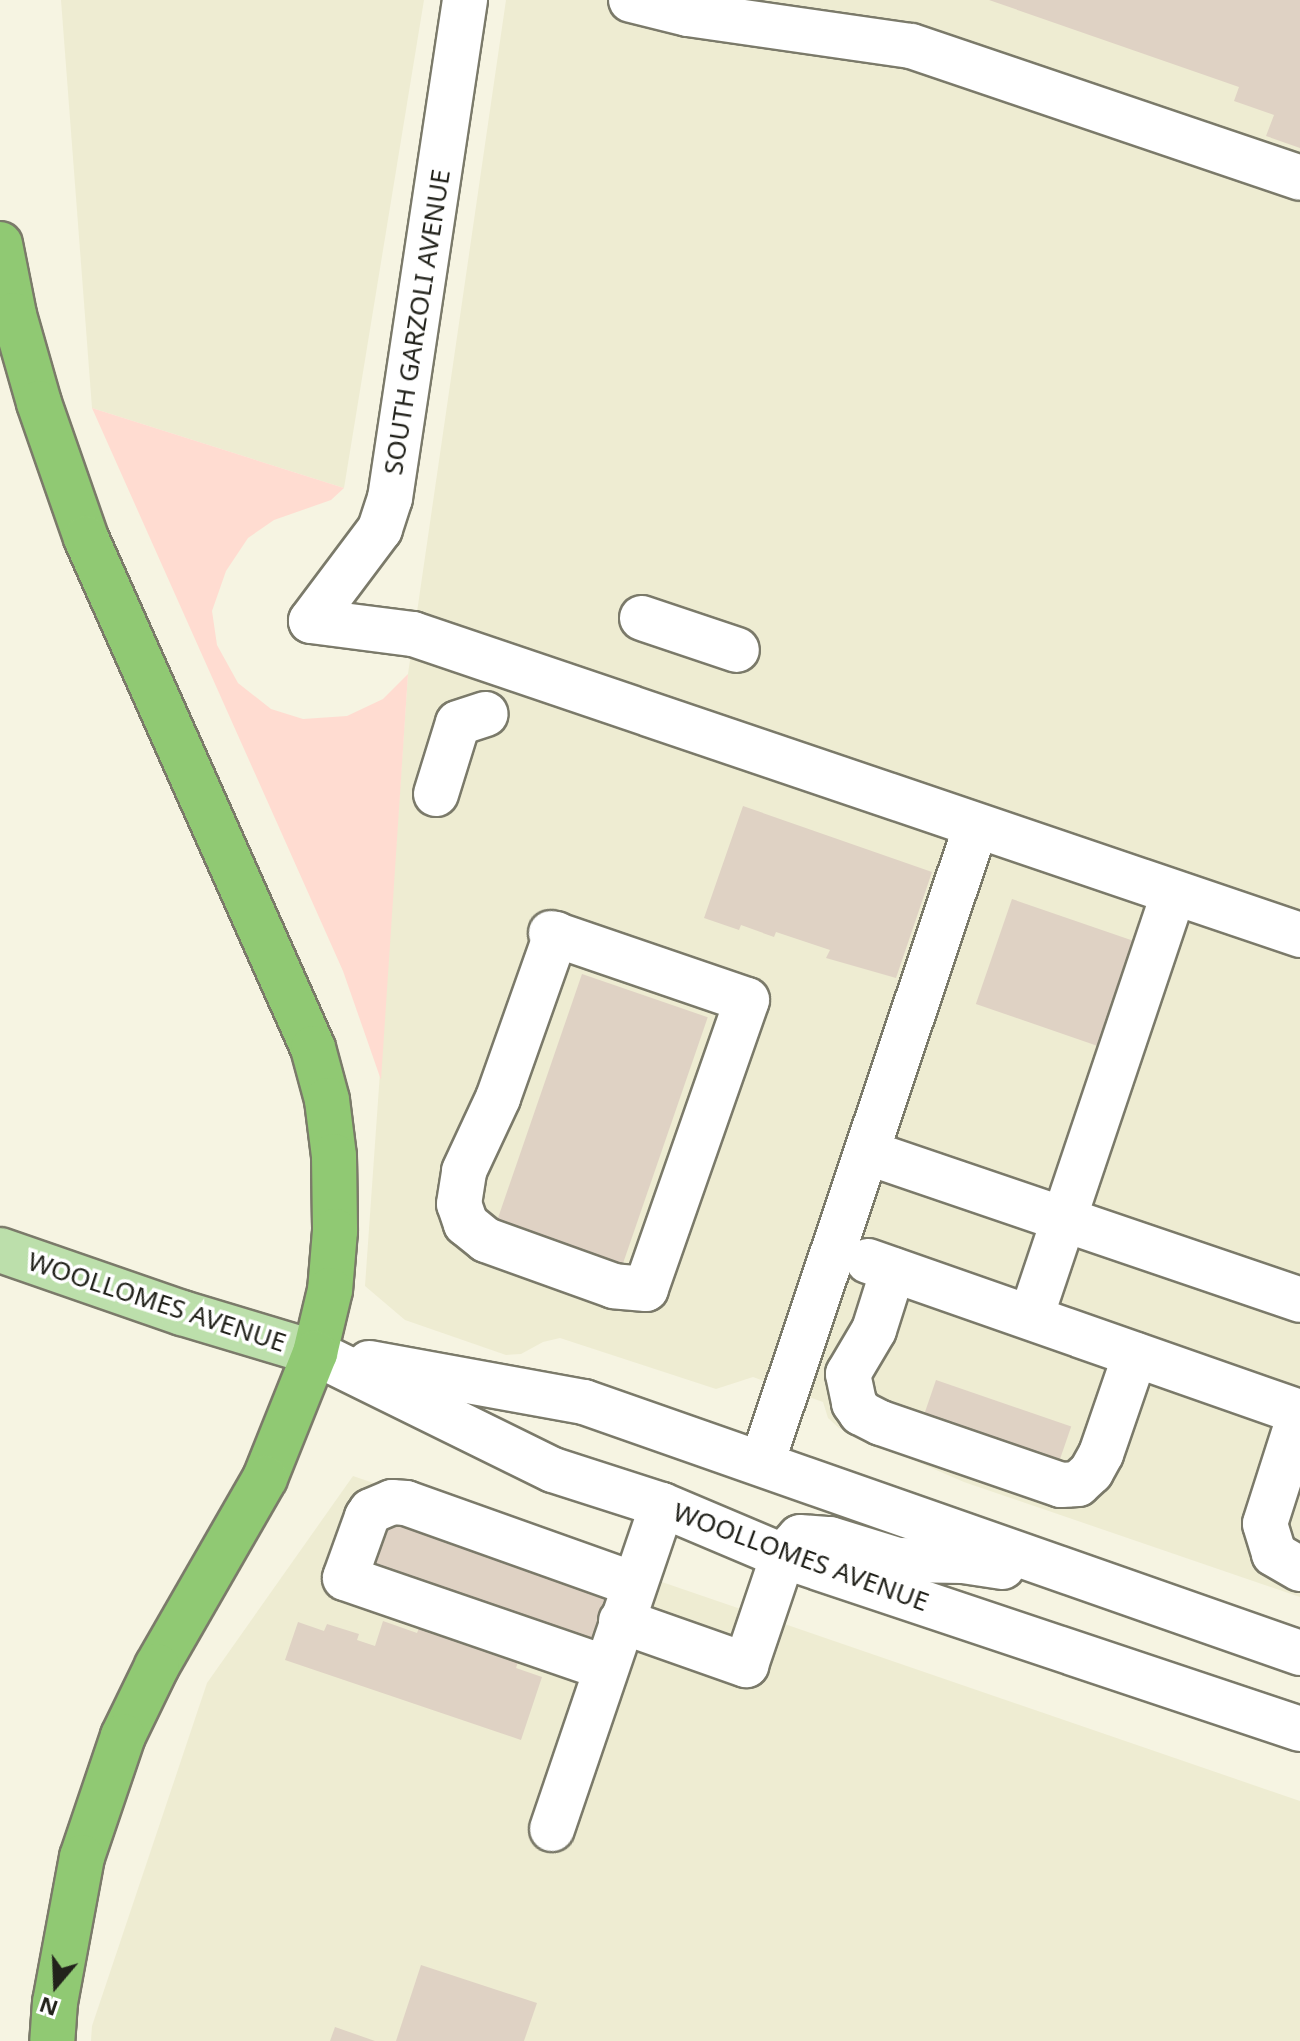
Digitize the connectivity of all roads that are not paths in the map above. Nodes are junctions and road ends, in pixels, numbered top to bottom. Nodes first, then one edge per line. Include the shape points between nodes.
1 (465, 0) edge
2 (631, 0) edge
3 (1300, 178) edge
4 (0, 244) edge
5 (642, 618) dead end
6 (737, 650) dead end
7 (486, 714) dead end
8 (436, 794) dead end
9 (976, 826) junction
10 (1174, 893) junction
11 (1299, 930) edge
12 (554, 934) joint
13 (869, 1153) junction
14 (1063, 1219) junction
15 (0, 1250) edge
16 (835, 1250) junction
17 (893, 1270) junction
18 (1300, 1300) edge
19 (1031, 1317) junction
20 (315, 1353) junction
21 (1135, 1355) junction
22 (1300, 1413) edge
23 (762, 1463) junction
24 (662, 1505) junction
25 (1278, 1519) edge
26 (783, 1556) junction
27 (1300, 1569) edge
28 (1093, 1581) junction
29 (628, 1602) junction
30 (1300, 1653) edge
31 (606, 1668) junction
32 (1300, 1729) edge
33 (552, 1829) dead end
34 (52, 2041) edge

1 - 9 street, SOUTH GARZOLI AVENUE via 390,498 380,529 311,621 413,634
2 - 3 street via 688,14 911,46
4 - 20 highway via 39,403 86,538 313,1048 334,1156 335,1231 330,1290
5 - 6 street
7 - 8 street via 458,723
9 - 10 street
9 - 13 street
10 - 11 street
10 - 14 street
12 - 12 street via 747,1000 646,1289 614,1286 486,1240 466,1224 459,1204 464,1171 498,1098
13 - 14 street
13 - 16 street
14 - 18 street
14 - 19 street
15 - 20 main road, WOOLLOMES AVENUE
16 - 17 street
16 - 23 street
17 - 19 street
17 - 21 street via 874,1330 848,1374 861,1413 881,1423 1061,1485 1078,1484 1101,1454
19 - 21 street
20 - 23 street, WOOLLOMES AVENUE via 584,1402
20 - 24 street, WOOLLOMES AVENUE via 553,1470
20 - 34 highway via 265,1478 123,1736 82,1857
21 - 22 street
22 - 25 street
23 - 28 street, WOOLLOMES AVENUE
24 - 26 street, WOOLLOMES AVENUE
24 - 29 street
25 - 27 street via 1274,1554
26 - 28 street via 800,1537 830,1539 898,1560 963,1561
26 - 29 street via 746,1665
26 - 32 street, WOOLLOMES AVENUE
28 - 30 street, WOOLLOMES AVENUE
29 - 31 street
29 - 31 street via 406,1503 392,1502 371,1511 345,1578
31 - 33 street

